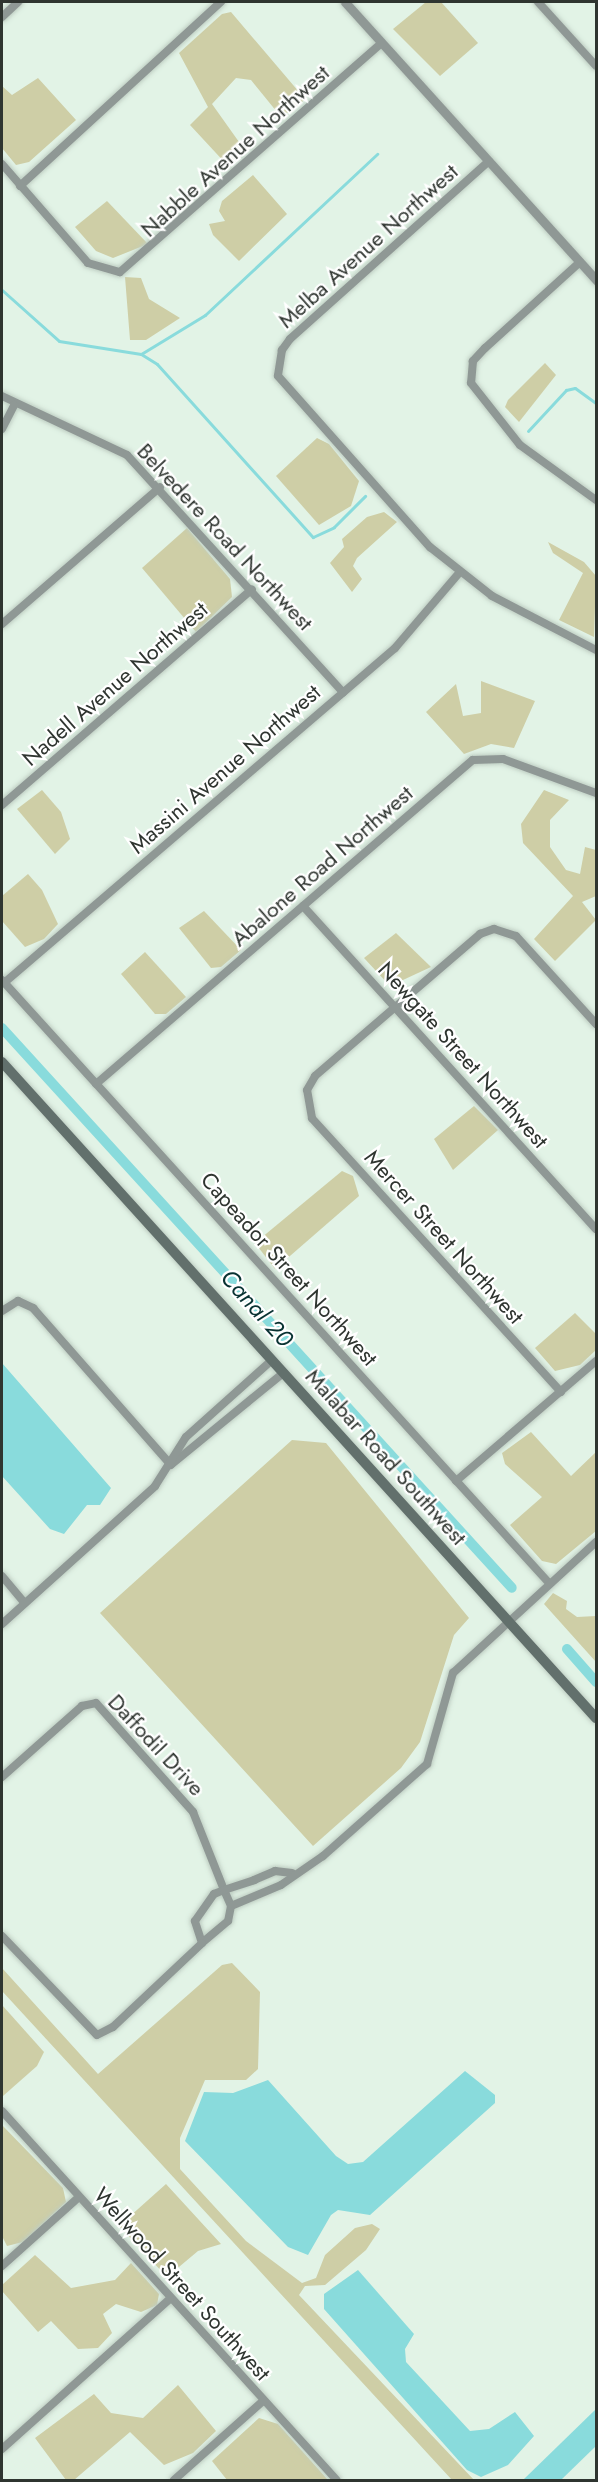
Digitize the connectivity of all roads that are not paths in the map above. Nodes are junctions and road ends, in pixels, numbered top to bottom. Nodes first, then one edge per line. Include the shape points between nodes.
1 (18, 2) edge
2 (221, 2) edge
3 (345, 2) edge
4 (538, 2) edge
5 (2, 17) edge
6 (382, 43) junction
7 (597, 66) edge
8 (489, 161) junction
9 (2, 164) edge
10 (20, 186) junction
11 (580, 262) junction
12 (597, 280) edge
13 (2, 396) edge
14 (14, 405) junction
15 (2, 429) edge
16 (160, 487) junction
17 (597, 500) edge
18 (460, 572) junction
19 (252, 589) junction
20 (2, 624) edge
21 (597, 650) edge
22 (343, 692) junction
23 (597, 793) edge
24 (2, 805) edge
25 (303, 906) junction
26 (3, 981) edge
27 (396, 1008) junction
28 (597, 1024) edge
29 (2, 1062) edge
30 (96, 1084) junction
31 (597, 1229) edge
32 (2, 1311) edge
33 (272, 1360) junction
34 (597, 1361) edge
35 (283, 1373) junction
36 (561, 1392) junction
37 (171, 1465) junction
38 (456, 1481) junction
39 (597, 1542) edge
40 (2, 1576) edge
41 (549, 1584) junction
42 (25, 1603) junction
43 (509, 1621) junction
44 (2, 1624) edge
45 (597, 1718) edge
46 (2, 1777) edge
47 (292, 1873) junction
48 (224, 1890) junction
49 (231, 1906) junction
50 (2, 1936) edge
51 (202, 1943) junction
52 (2, 2111) edge
53 (79, 2197) junction
54 (2, 2266) edge
55 (170, 2298) junction
56 (263, 2401) junction
57 (2, 2449) edge
58 (174, 2481) edge
59 (338, 2481) edge

1 - 5 street
2 - 10 street
3 - 6 street
4 - 7 street
6 - 8 street
6 - 10 street, Nabble Avenue Northwest via 133,267 106,272 88,262
8 - 11 street
8 - 18 street, Melba Avenue Northwest via 290,339 278,363 288,391 430,547
9 - 10 street
11 - 12 street
11 - 17 street via 484,348 470,373 478,399 520,445
13 - 14 street, Belvedere Road Northwest
14 - 15 street
14 - 16 street, Belvedere Road Northwest via 127,455
16 - 19 street, Belvedere Road Northwest
16 - 20 street
18 - 21 street via 538,624
18 - 22 street, Massini Avenue Northwest via 394,648
19 - 22 street, Belvedere Road Northwest
19 - 24 street, Nadell Avenue Northwest
22 - 26 street, Massini Avenue Northwest
23 - 25 street, Abalone Road Northwest via 503,759 473,760
25 - 27 street, Newgate Street Northwest
25 - 30 street, Abalone Road Northwest
26 - 30 street, Capeador Street Northwest
27 - 28 street via 480,934 494,929 516,936
27 - 31 street, Newgate Street Northwest
27 - 36 street, Mercer Street Northwest via 315,1076 306,1102 312,1119
29 - 33 main road, Malabar Road Southwest
30 - 38 street, Capeador Street Northwest
32 - 37 street via 18,1301 33,1308
33 - 35 main road, Malabar Road Southwest
33 - 37 street via 186,1437
34 - 36 street
35 - 37 street
35 - 43 main road, Malabar Road Southwest
36 - 38 street
37 - 42 street via 155,1486
38 - 41 street, Capeador Street Northwest
39 - 41 street
40 - 42 street
41 - 43 street
42 - 44 street
43 - 45 main road, Malabar Road Southwest
43 - 47 street via 453,1673 427,1764 324,1856
46 - 48 street, Daffodil Drive via 82,1706 96,1703 194,1812
47 - 48 street via 275,1871
47 - 49 street via 281,1885
48 - 49 street, Daffodil Drive
48 - 51 street via 198,1912 195,1922
49 - 51 street via 228,1921
50 - 51 street via 97,2035 113,2027
52 - 53 street, Wellwood Street Southwest
53 - 54 street
53 - 55 street, Wellwood Street Southwest
55 - 56 street, Wellwood Street Southwest
55 - 57 street
56 - 58 street
56 - 59 street, Wellwood Street Southwest

